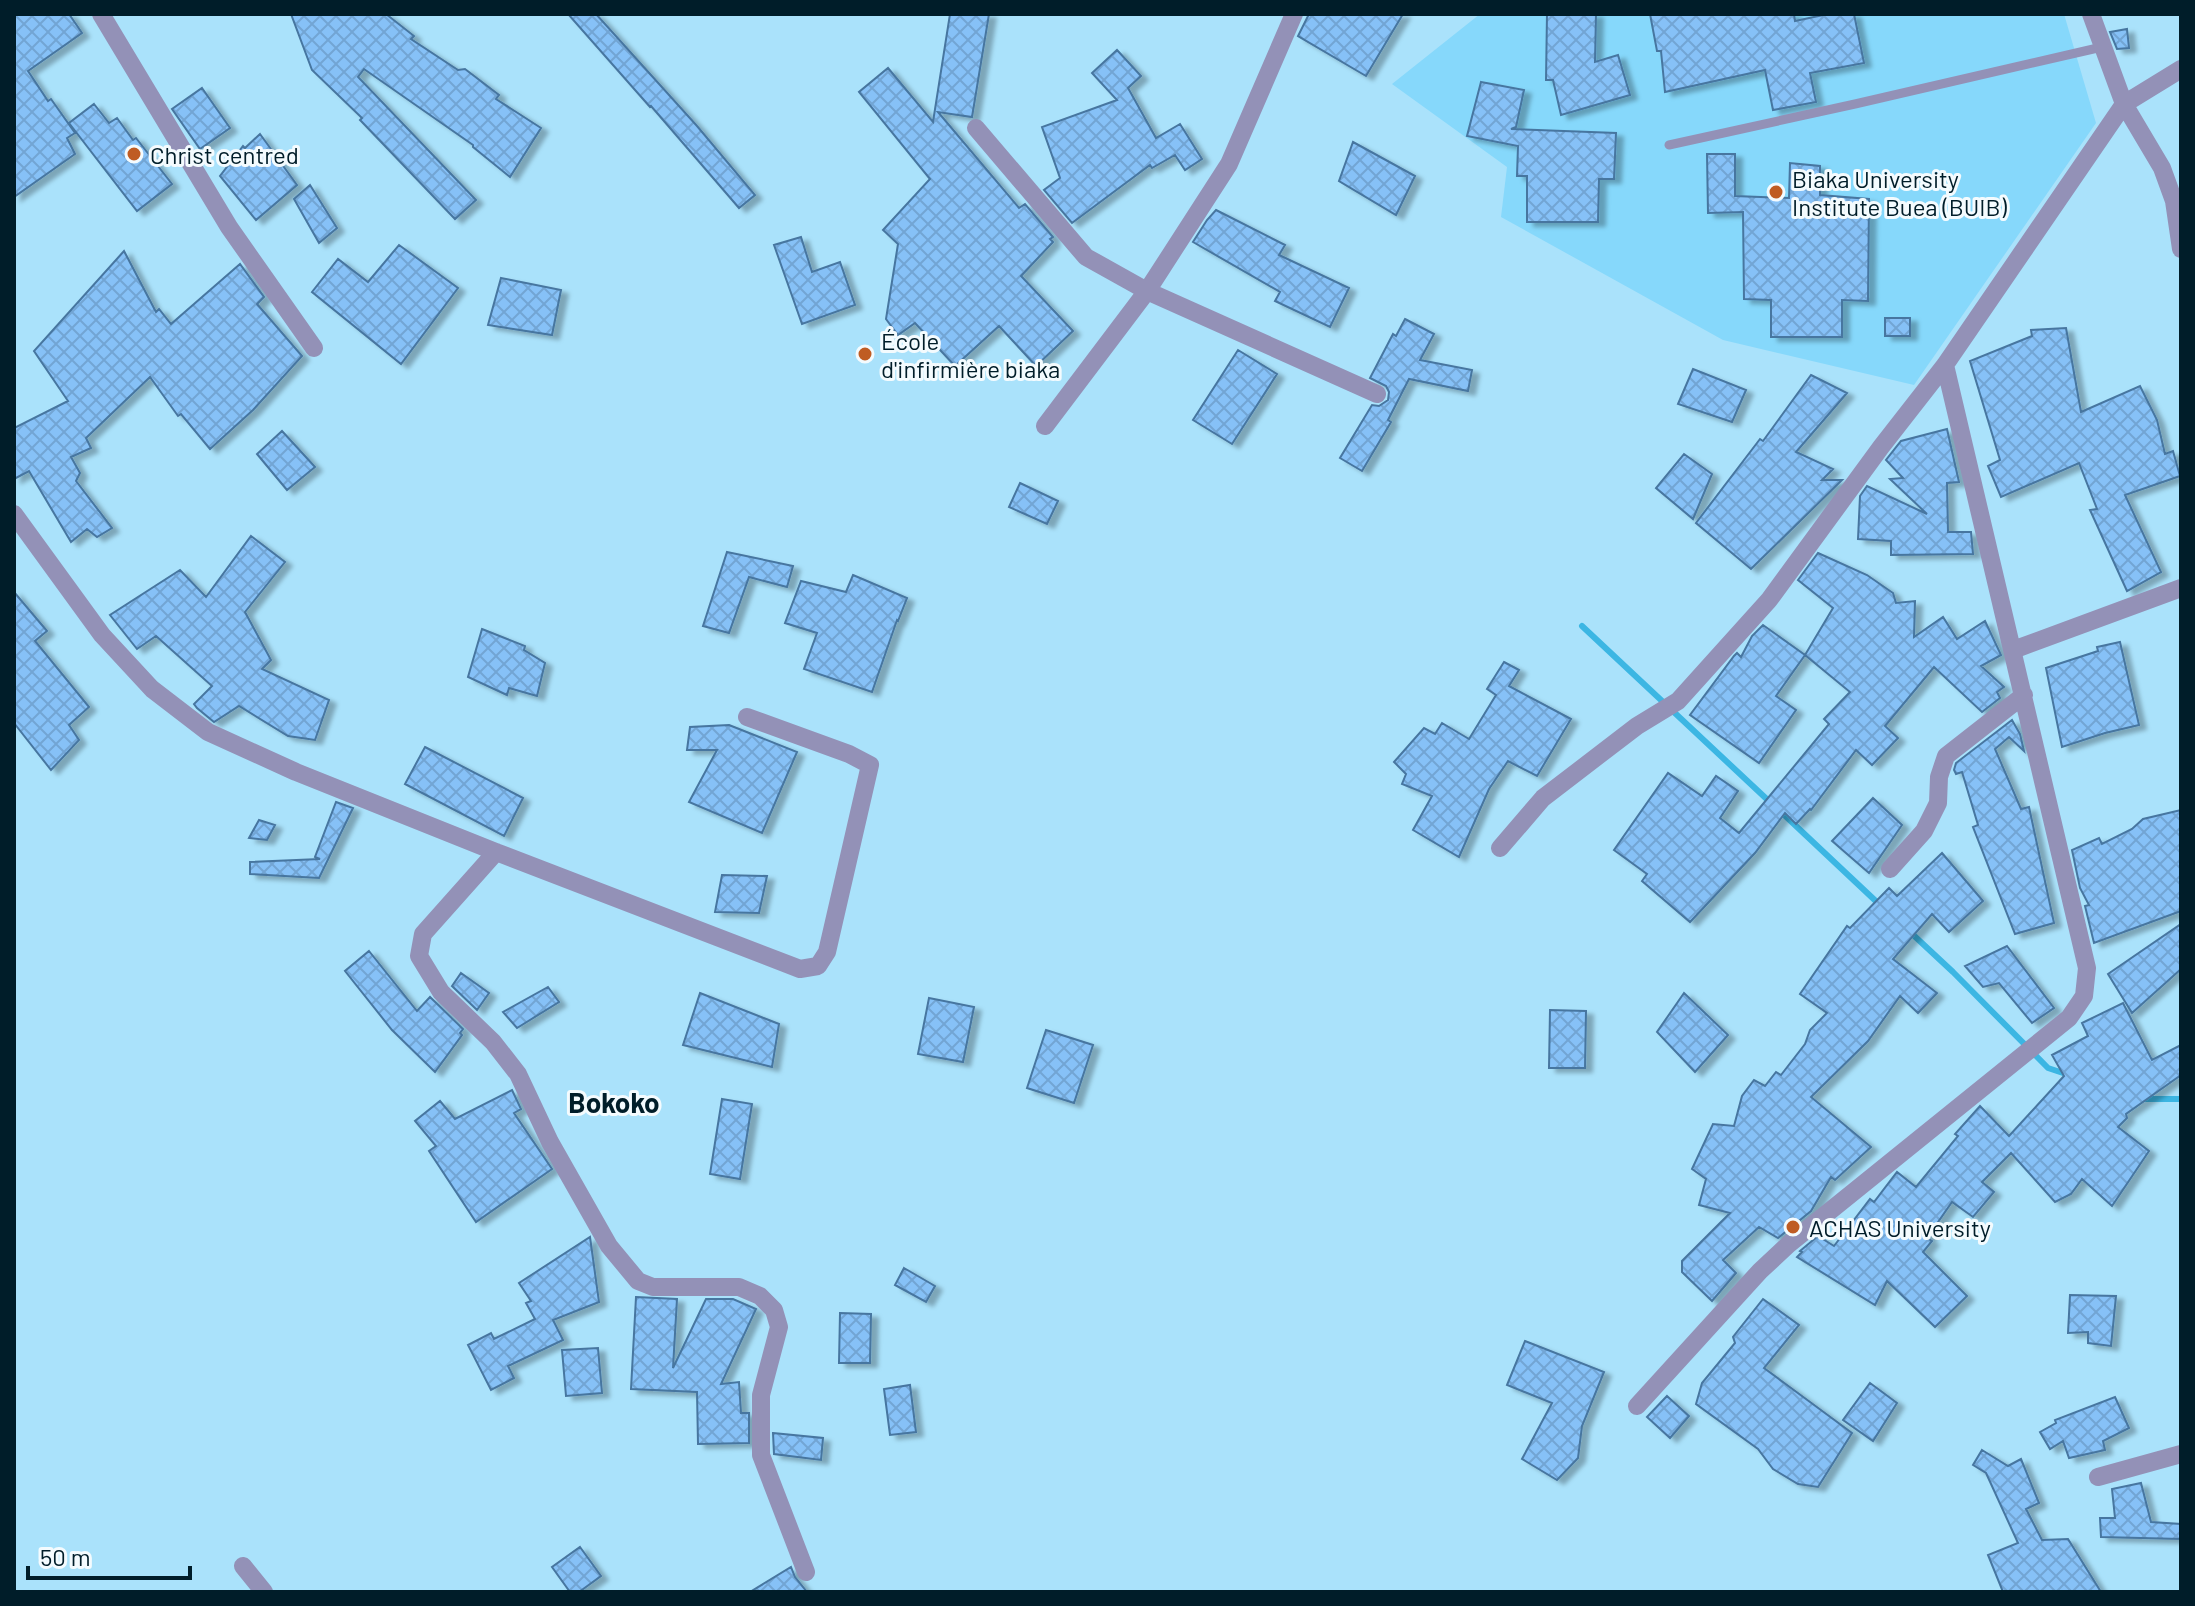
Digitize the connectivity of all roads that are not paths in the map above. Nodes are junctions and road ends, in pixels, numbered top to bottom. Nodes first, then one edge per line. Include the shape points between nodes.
1 (101, 14) edge
2 (1294, 14) edge
3 (2091, 14) edge
4 (2102, 47) junction
5 (2181, 69) edge
6 (2124, 104) junction
7 (976, 128) dead end
8 (1669, 145) dead end
9 (2181, 249) edge
10 (1147, 291) junction
11 (314, 348) dead end
12 (1945, 365) junction
13 (1377, 394) dead end
14 (1045, 426) dead end
15 (14, 514) edge
16 (2181, 588) edge
17 (2013, 650) junction
18 (2024, 695) junction
19 (747, 717) dead end
20 (1500, 848) dead end
21 (496, 852) junction
22 (1890, 869) dead end
23 (1637, 1406) dead end
24 (2181, 1454) edge
25 (2098, 1477) dead end
26 (243, 1566) dead end
27 (806, 1572) dead end
28 (264, 1592) edge

1 - 11 street via 229,227
2 - 10 street via 1229,164
3 - 4 street
4 - 6 street
4 - 8 lane
5 - 6 street
6 - 9 street via 2162,168 2174,201
6 - 12 street
7 - 10 street via 1086,257
10 - 13 street
10 - 14 street
12 - 17 street
12 - 20 street via 1769,600 1678,701 1543,798
15 - 21 street via 102,635 152,689 208,732
16 - 17 street
17 - 18 street
18 - 22 street via 1946,756 1938,803 1924,831
18 - 23 street via 2087,968 2084,996 2069,1018 1760,1271
19 - 21 street via 870,765 827,952 818,966 800,969
21 - 27 street via 423,934 419,956 441,992 518,1074 609,1246 638,1281 653,1287 739,1287 760,1296 774,1310 779,1327 761,1395 761,1455
24 - 25 street
26 - 28 street

